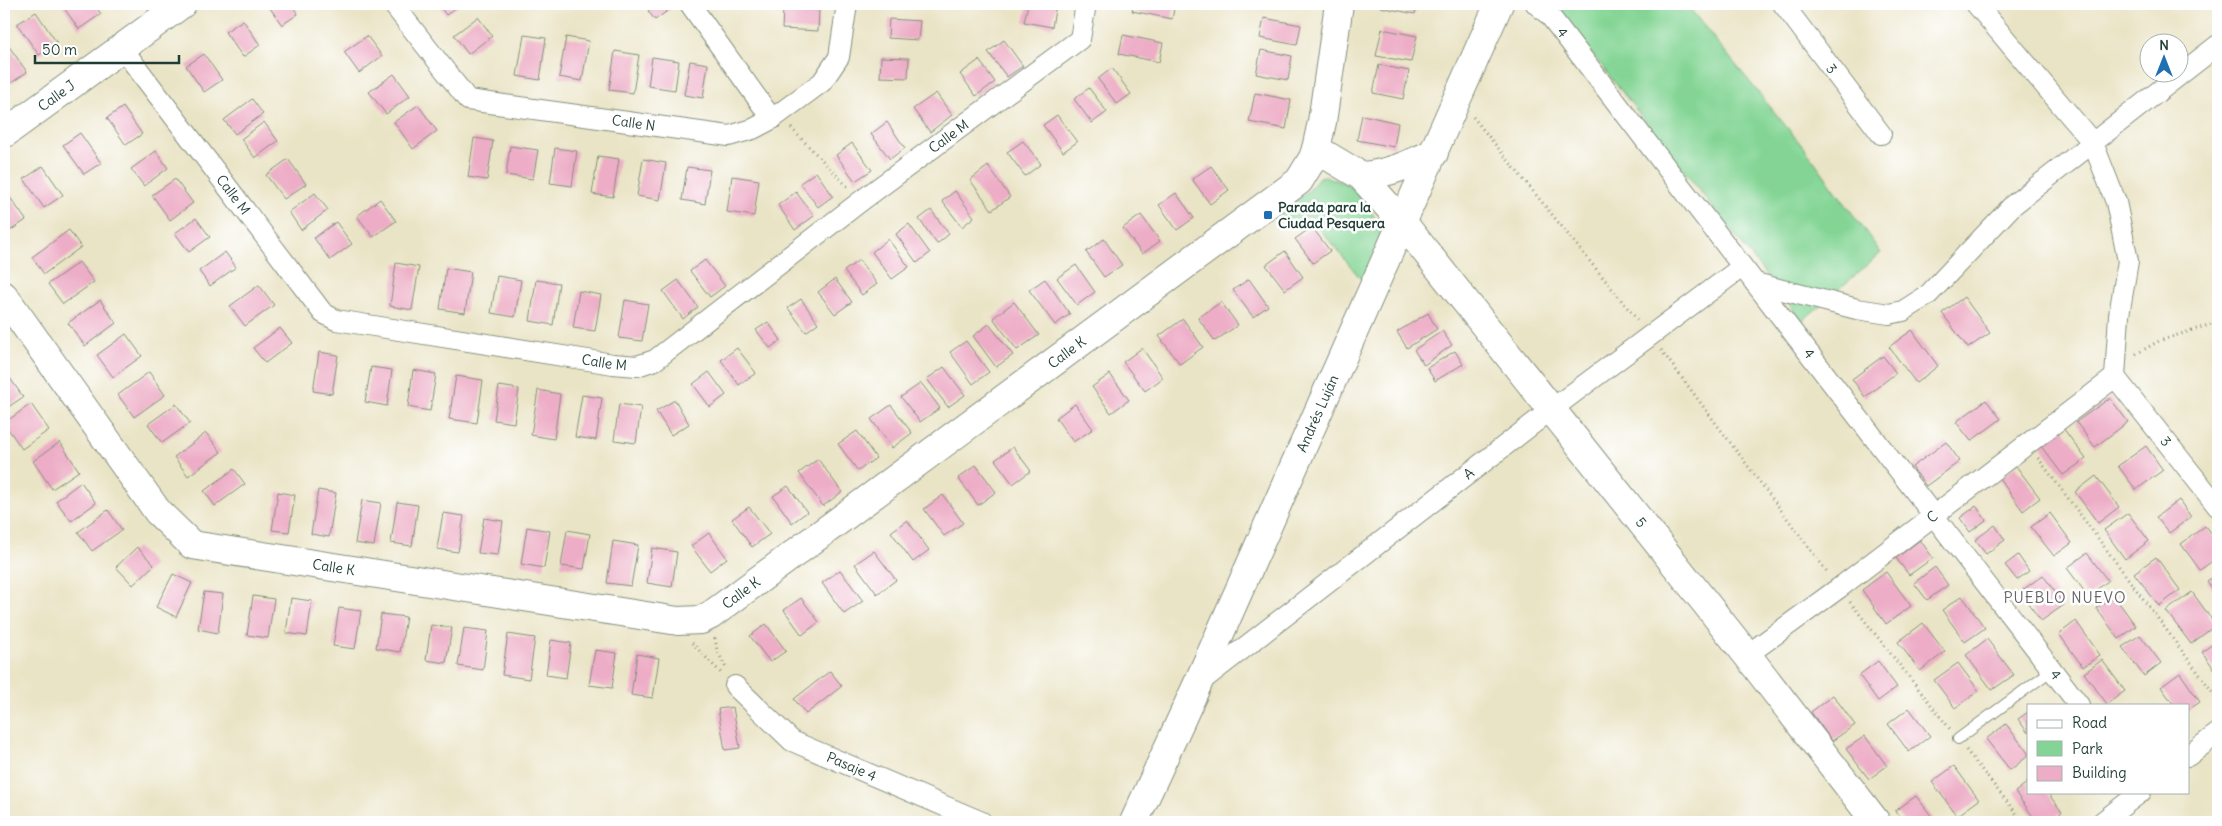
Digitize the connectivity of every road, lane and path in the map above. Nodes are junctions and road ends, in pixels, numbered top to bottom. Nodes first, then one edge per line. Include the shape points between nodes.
1 (182, 4) edge
2 (393, 4) edge
3 (690, 4) edge
4 (846, 4) edge
5 (1086, 4) edge
6 (1339, 4) edge
7 (1499, 4) edge
8 (1536, 4) edge
9 (1783, 4) edge
10 (1976, 4) edge
11 (2218, 45) edge
12 (122, 48) junction
13 (1458, 98) junction
14 (775, 117) junction
15 (4, 134) edge
16 (1881, 134) dead end
17 (2093, 143) junction
18 (1316, 149) junction
19 (1434, 153) junction
20 (1361, 176) junction
21 (861, 201) junction
22 (1403, 224) junction
23 (1742, 266) junction
24 (1755, 283) junction
25 (4, 296) edge
26 (2218, 322) edge
27 (1651, 336) junction
28 (2116, 371) junction
29 (1552, 409) junction
30 (2027, 444) junction
31 (2218, 507) edge
32 (1934, 516) junction
33 (1839, 588) junction
34 (711, 615) junction
35 (678, 621) junction
36 (1747, 655) junction
37 (2052, 670) junction
38 (1198, 683) junction
39 (735, 686) junction
40 (2218, 699) edge
41 (2078, 704) edge
42 (2218, 733) edge
43 (1958, 740) junction
44 (2190, 754) edge
45 (2138, 794) edge
46 (982, 822) edge
47 (1134, 822) edge
48 (1876, 822) edge
49 (2023, 822) edge
50 (2102, 822) edge

1 - 12 street, Calle J
2 - 14 street, Calle N via 468,100 729,136 753,129
3 - 14 street
4 - 14 street, Calle N via 839,57 822,82
5 - 21 street, Calle M via 1080,39
6 - 18 street, Calle K
7 - 13 street, Andrés Luján
8 - 23 street, 4 via 1550,16
9 - 16 street, 3
10 - 17 street
11 - 17 street
12 - 15 street, Calle J
12 - 21 street, Calle M via 323,313 336,320 637,366 655,360
13 - 19 street, Andrés Luján
13 - 27 path
14 - 21 path
17 - 24 street via 2013,205 1928,295 1903,312 1889,314 1856,309
17 - 28 street via 2116,202 2128,261 2119,315
18 - 20 street, 5
18 - 34 street, Calle K via 1299,181
19 - 20 street via 1394,170
19 - 22 street, Andrés Luján
20 - 22 street, 5
22 - 29 street, 5
22 - 38 street, Andrés Luján
23 - 24 street, 4
23 - 27 street, A
24 - 32 street, 4
25 - 35 street, Calle K via 158,512 192,545
26 - 28 path via 2158,341
27 - 29 street, A
27 - 33 path
28 - 30 street, C
28 - 31 street, 3
29 - 36 street, 5
29 - 38 street, A
30 - 32 street, C
30 - 40 path
32 - 33 street, C
32 - 37 street, 4
33 - 36 street, C
33 - 43 path
34 - 35 street, Calle K via 701,620
34 - 39 path via 717,650
35 - 39 path via 692,644
36 - 48 street, 5
37 - 41 street, 4
37 - 43 lane
38 - 47 street, Andrés Luján
39 - 46 street, Pasaje 4 via 792,741
42 - 44 street
43 - 49 path
45 - 50 street

